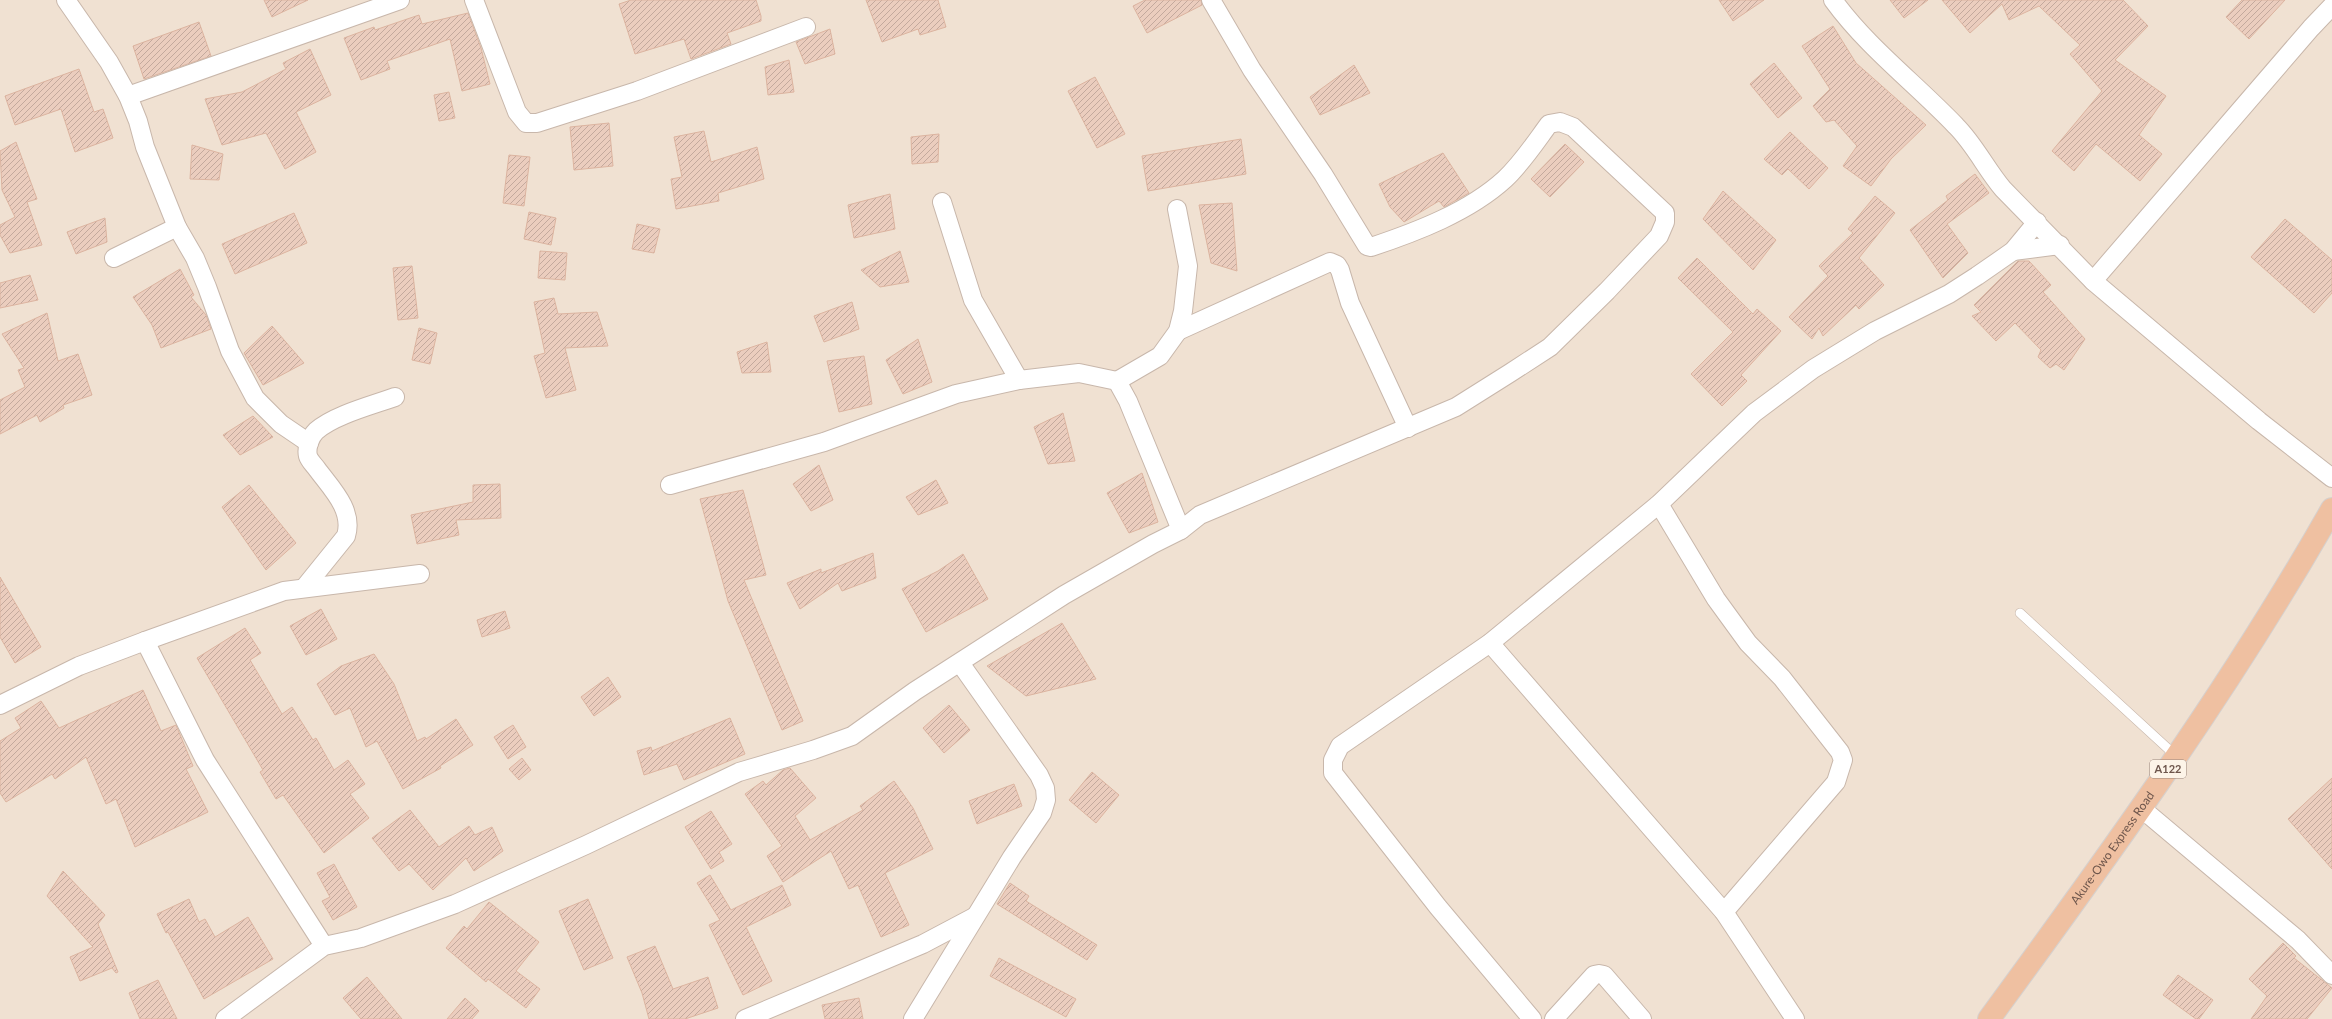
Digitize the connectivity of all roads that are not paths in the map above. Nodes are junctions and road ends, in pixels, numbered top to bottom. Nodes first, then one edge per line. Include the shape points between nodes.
1 (66, 0) edge
2 (400, 0) edge
3 (474, 0) edge
4 (1211, 0) edge
5 (1833, 0) edge
6 (2332, 6) edge
7 (806, 27) dead end
8 (128, 96) junction
9 (942, 202) dead end
10 (1177, 209) dead end
11 (2037, 222) junction
12 (178, 228) junction
13 (2060, 245) junction
14 (2013, 251) junction
15 (114, 258) dead end
16 (2093, 280) junction
17 (1178, 331) junction
18 (1019, 380) junction
19 (1118, 381) junction
20 (395, 397) dead end
21 (1408, 428) junction
22 (308, 442) junction
23 (2332, 478) edge
24 (670, 485) dead end
25 (1659, 504) junction
26 (2332, 509) edge
27 (1181, 530) junction
28 (420, 574) dead end
29 (304, 588) junction
30 (2020, 613) dead end
31 (145, 641) junction
32 (1490, 643) junction
33 (960, 663) junction
34 (0, 705) edge
35 (2176, 756) junction
36 (2142, 808) junction
37 (1724, 912) junction
38 (975, 917) junction
39 (324, 946) junction
40 (2332, 975) edge
41 (225, 1019) edge
42 (745, 1019) edge
43 (913, 1019) edge
44 (1532, 1019) edge
45 (1554, 1019) edge
46 (1642, 1019) edge
47 (1795, 1019) edge
48 (1989, 1019) edge

1 - 8 street via 109,62
2 - 8 street
3 - 7 street via 517,112 526,123 537,123 637,91
4 - 21 street via 1252,70 1327,180 1367,246 1371,247 1418,231 1471,203 1504,180 1549,124 1560,122 1573,127 1665,213 1665,222 1659,236 1550,347 1456,407
5 - 11 street via 1861,35 1970,141 1990,173
6 - 16 street
8 - 12 street via 145,147
9 - 18 street via 973,300
10 - 17 street via 1188,266
11 - 13 street
11 - 14 street
12 - 15 street
12 - 22 street via 195,258 230,351 255,398 282,424
13 - 14 street
13 - 16 street
14 - 25 street via 1949,294 1875,331 1813,370 1754,413
16 - 23 street via 2259,421
17 - 19 street via 1160,356
17 - 21 street via 1330,262 1337,265 1340,270 1350,303
18 - 19 street via 1079,374
18 - 24 street via 956,394 824,442
19 - 27 street
20 - 22 street via 345,415 316,431
21 - 27 street via 1200,516
22 - 29 street via 308,457 338,497 347,514 349,526 346,536
25 - 32 street
25 - 37 street via 1716,599 1748,643 1840,752 1843,760 1836,782
26 - 35 highway, Akure-Owo Express Road / A122 via 2246,650
27 - 33 street via 1064,596
28 - 29 street
29 - 31 street via 284,591
30 - 35 lane
31 - 34 street via 80,666
31 - 39 street via 205,760
32 - 37 street
32 - 44 street via 1340,746 1333,760 1333,773 1438,907
33 - 38 street via 1039,775 1045,788 1046,800 1042,813
33 - 39 street via 915,691 852,736 739,772 455,904 361,938
35 - 36 highway, Akure-Owo Express Road / A122
36 - 40 street via 2298,940
36 - 48 highway, Akure-Owo Express Road / A122
37 - 47 street
38 - 42 street via 923,944
38 - 43 street
39 - 41 street
45 - 46 street via 1594,975 1599,974 1604,975

